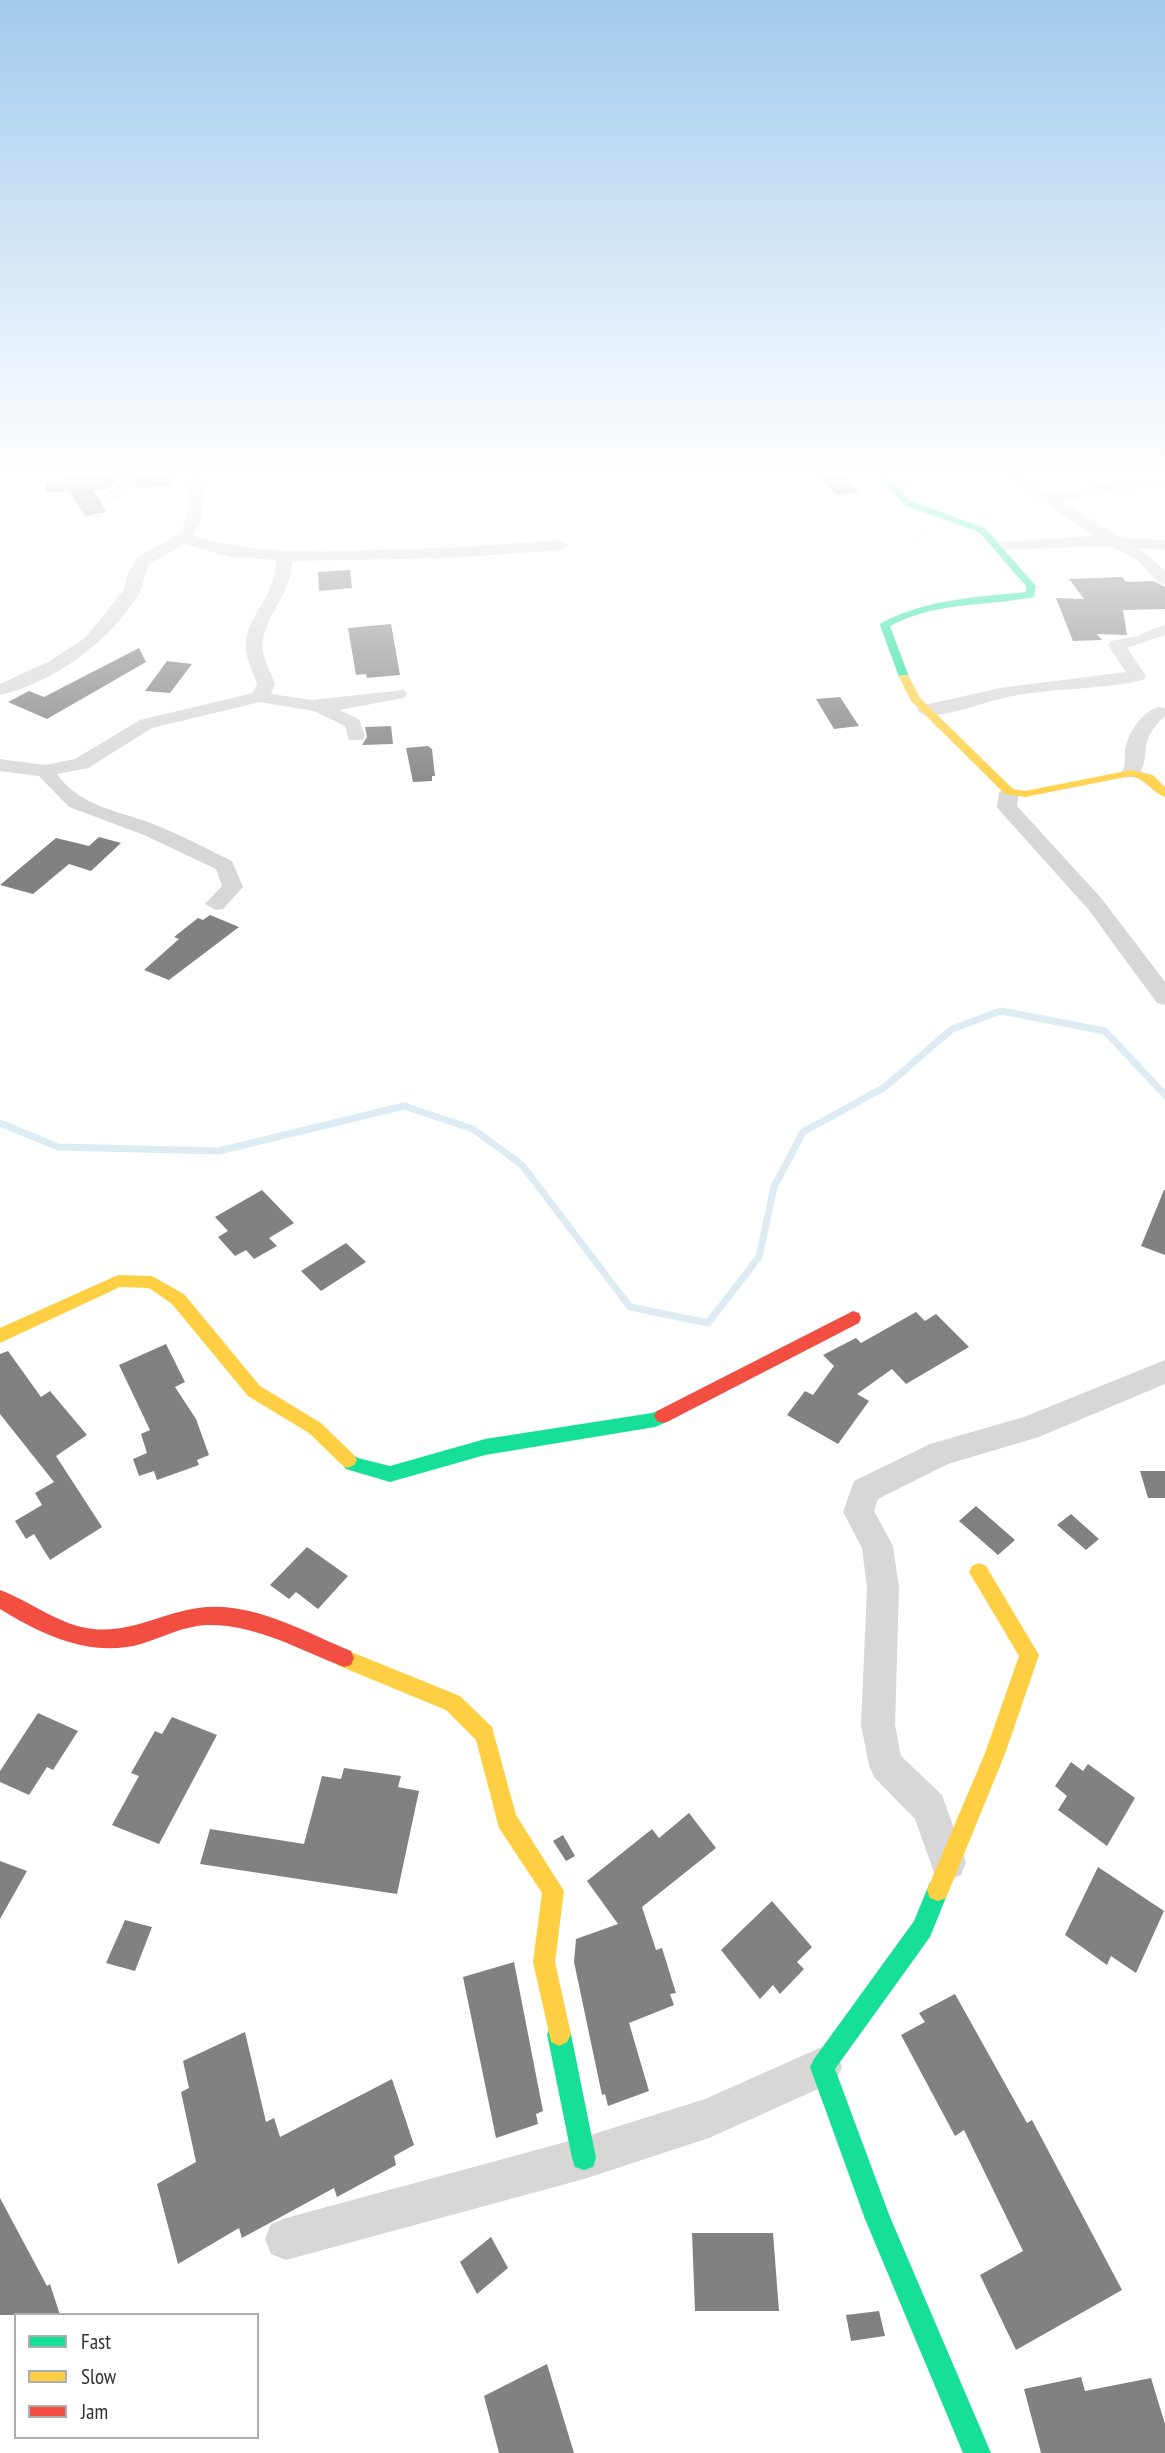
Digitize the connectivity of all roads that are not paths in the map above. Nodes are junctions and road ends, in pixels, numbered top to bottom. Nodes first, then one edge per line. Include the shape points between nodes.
1 (133, 585) edge
2 (280, 585) edge
3 (1030, 585) edge
4 (1165, 629) edge
5 (0, 690) edge
6 (398, 694) dead end
7 (261, 696) junction
8 (321, 708) junction
9 (926, 710) junction
10 (1159, 712) dead end
11 (356, 736) dead end
12 (0, 765) edge
13 (45, 771) junction
14 (1131, 773) junction
15 (1009, 792) junction
16 (1165, 794) edge
17 (216, 904) dead end
18 (1165, 998) edge
19 (853, 1318) dead end
20 (0, 1336) edge
21 (1165, 1372) edge
22 (979, 1572) dead end
23 (0, 1599) edge
24 (948, 1862) junction
25 (822, 2067) junction
26 (584, 2158) junction
27 (286, 2239) dead end
28 (977, 2453) edge

1 - 5 street via 132,593 115,606 101,630 68,660
2 - 7 street via 254,640 266,683
3 - 9 street via 1031,595 921,607 899,613 885,625 895,660 915,699
4 - 9 street via 1117,645 1137,676 1000,692
6 - 8 street
7 - 8 street via 285,706
7 - 13 street via 146,724 81,764
8 - 11 street via 353,723
9 - 15 street
10 - 14 street via 1143,726 1132,748 1135,766
12 - 13 street
13 - 17 street via 57,790 85,809 139,826 225,865 233,887
14 - 15 street via 1025,794
14 - 16 street via 1149,777
15 - 18 street via 1007,807 1095,904
19 - 20 street via 655,1420 485,1447 390,1474 352,1464 315,1428 254,1391 178,1299 152,1282 118,1280
21 - 24 street via 1029,1428 941,1453 865,1490 858,1512 877,1546 883,1588 878,1725 886,1765 929,1808
22 - 24 street via 1029,1655 995,1754
23 - 26 street via 42,1625 82,1636 123,1639 205,1616 248,1619 453,1703 485,1734 507,1820 553,1891 544,1962
24 - 25 street via 922,1929
25 - 26 street via 709,2118
25 - 28 street via 878,2219
26 - 27 street

